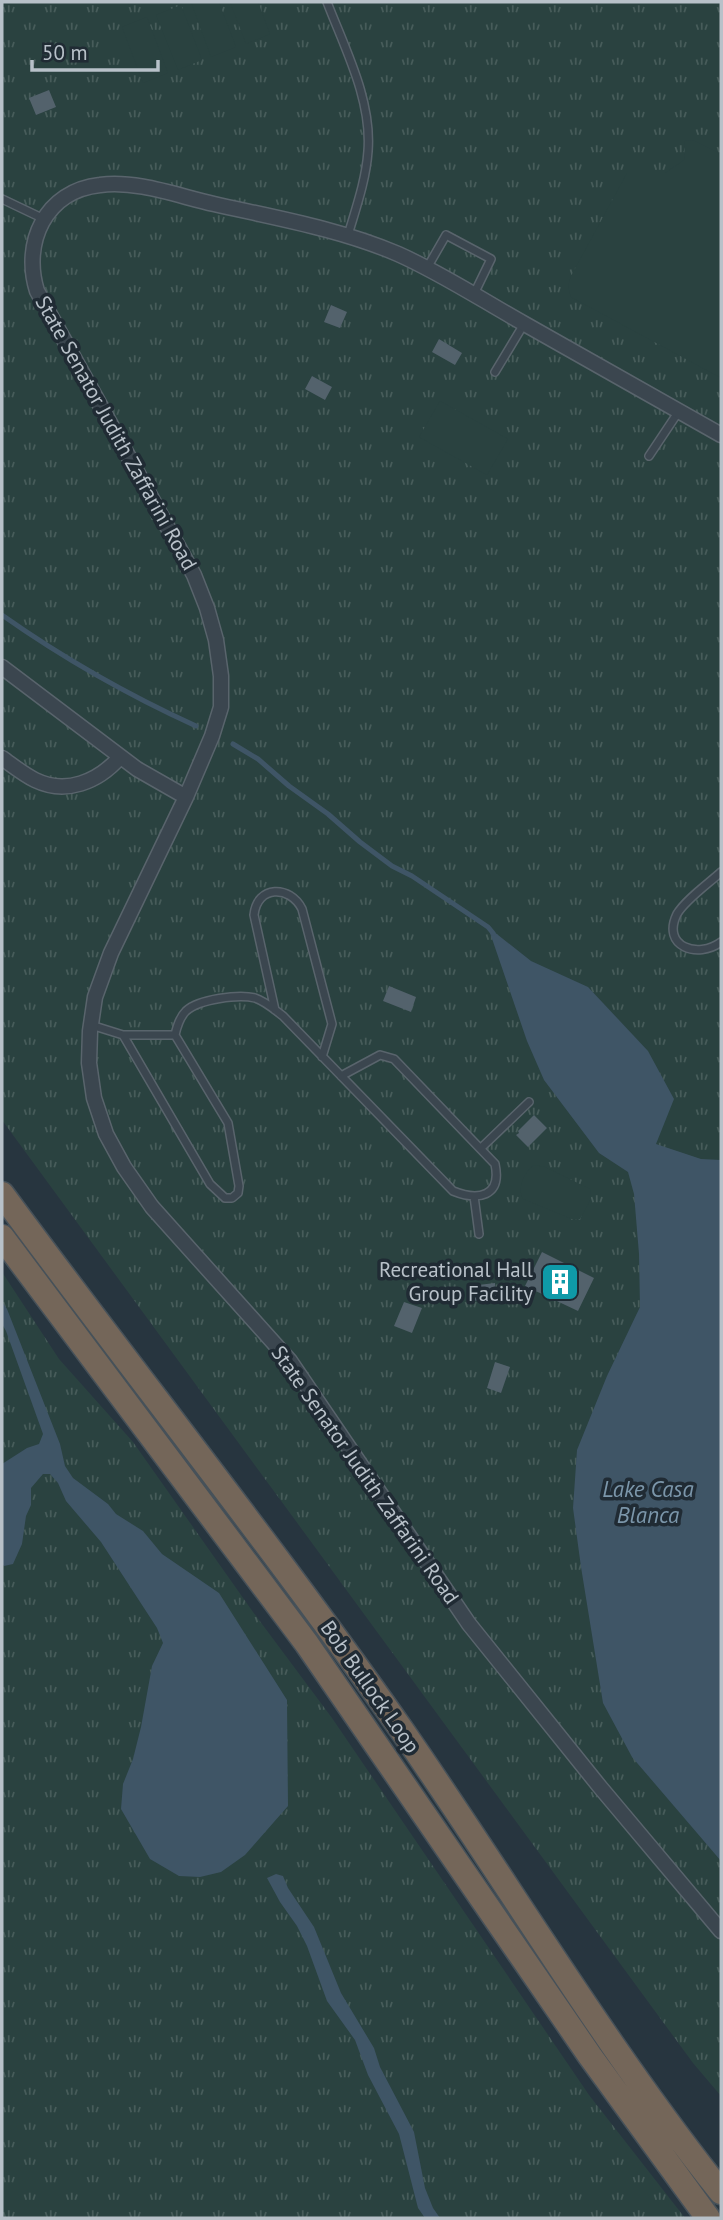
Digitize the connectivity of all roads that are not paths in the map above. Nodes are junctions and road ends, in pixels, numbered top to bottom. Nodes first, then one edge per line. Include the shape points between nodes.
1 (327, 2) edge
2 (2, 198) edge
3 (44, 219) junction
4 (348, 235) junction
5 (427, 268) junction
6 (473, 295) junction
7 (524, 324) junction
8 (495, 372) dead end
9 (679, 411) junction
10 (721, 435) edge
11 (649, 456) dead end
12 (2, 667) edge
13 (120, 757) junction
14 (2, 758) edge
15 (186, 797) junction
16 (721, 872) edge
17 (721, 942) edge
18 (275, 1010) junction
19 (91, 1024) junction
20 (122, 1035) junction
21 (175, 1035) junction
22 (322, 1057) junction
23 (341, 1076) junction
24 (529, 1102) dead end
25 (481, 1148) junction
26 (2, 1194) edge
27 (474, 1196) junction
28 (479, 1234) dead end
29 (2, 1237) edge
30 (721, 1931) edge
31 (721, 2192) edge
32 (708, 2218) edge

1 - 4 lane via 360,90 368,127 367,164
2 - 3 lane
3 - 4 street, State Senator Judith Zaffarini Road via 66,197 114,184
3 - 15 street, State Senator Judith Zaffarini Road via 32,257 37,291 184,556 213,624 221,707
4 - 5 street, State Senator Judith Zaffarini Road
5 - 6 street, State Senator Judith Zaffarini Road
5 - 6 lane via 446,235 491,259
6 - 7 street, State Senator Judith Zaffarini Road
7 - 8 lane
7 - 9 street, State Senator Judith Zaffarini Road
9 - 10 street, State Senator Judith Zaffarini Road
9 - 11 lane
12 - 13 street
13 - 14 street via 91,781 71,786 33,779
13 - 15 street
15 - 19 street, State Senator Judith Zaffarini Road via 105,966
16 - 17 lane via 679,911 673,930 677,942 689,949 702,951
18 - 21 lane via 251,997 202,1003 184,1013
18 - 22 lane
18 - 22 lane via 254,908 270,892 280,892 291,895 302,909 332,1024
19 - 20 lane
19 - 30 street, State Senator Judith Zaffarini Road via 89,1063 94,1098 114,1152 137,1186 290,1361 469,1624
20 - 21 lane
20 - 21 lane via 210,1184 225,1198 233,1198 239,1186 230,1128
22 - 23 lane
23 - 25 lane via 380,1055 394,1059
23 - 27 lane via 453,1191
24 - 25 lane
25 - 27 lane via 498,1175 495,1186
26 - 31 highway, Bob Bullock Loop via 296,1582 625,2062
27 - 28 lane
29 - 32 highway, Bob Bullock Loop via 307,1644 590,2056

